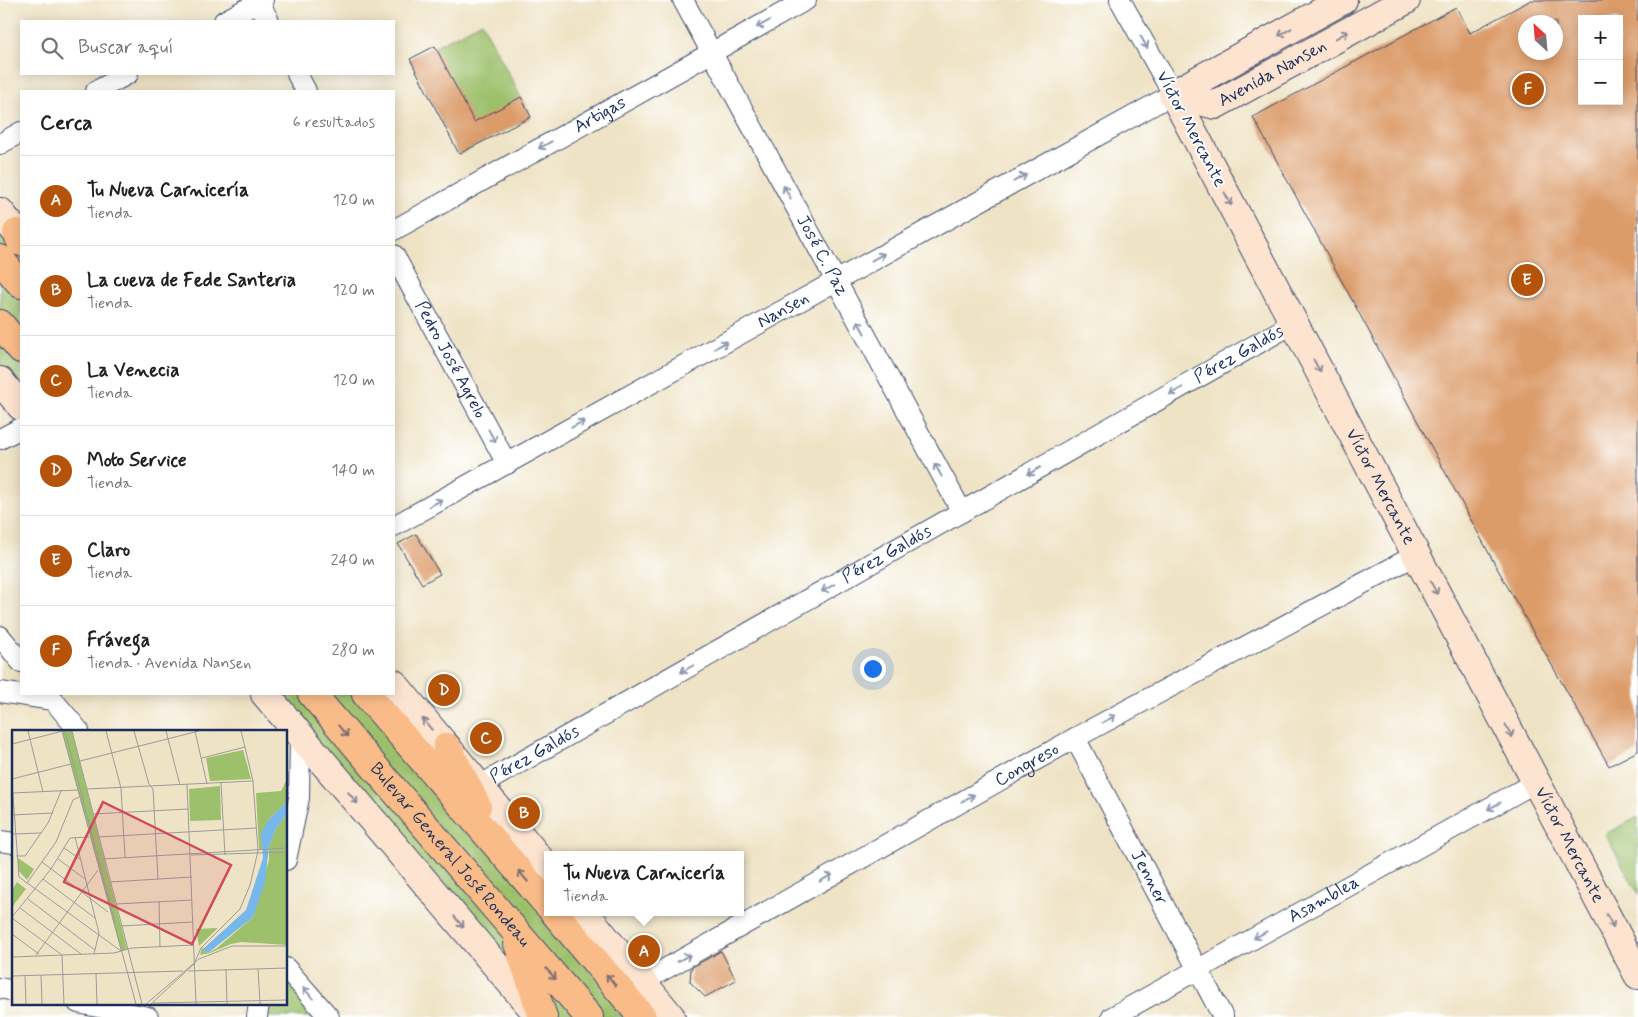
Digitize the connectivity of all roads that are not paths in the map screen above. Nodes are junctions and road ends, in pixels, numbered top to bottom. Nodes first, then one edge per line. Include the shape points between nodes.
1 (683, 0) edge
2 (806, 0) edge
3 (1120, 0) edge
4 (1344, 0) edge
5 (1406, 0) edge
6 (260, 1) edge
7 (226, 20) edge
8 (269, 20) edge
9 (712, 53) junction
10 (126, 75) edge
11 (298, 75) edge
12 (98, 90) edge
13 (305, 90) edge
14 (1173, 94) junction
15 (20, 133) edge
16 (0, 144) edge
17 (395, 229) edge
18 (395, 257) edge
19 (0, 259) edge
20 (836, 281) junction
21 (20, 283) edge
22 (1294, 323) junction
23 (0, 324) edge
24 (20, 348) edge
25 (0, 381) edge
26 (20, 405) edge
27 (20, 429) edge
28 (0, 439) edge
29 (507, 464) junction
30 (962, 512) junction
31 (395, 525) edge
32 (1416, 555) junction
33 (0, 636) edge
34 (20, 661) edge
35 (395, 685) edge
36 (0, 692) edge
37 (20, 694) edge
38 (31, 695) edge
39 (313, 695) edge
40 (367, 695) edge
41 (51, 697) edge
42 (274, 704) edge
43 (78, 730) edge
44 (1075, 738) junction
45 (446, 747) junction
46 (1536, 782) junction
47 (479, 786) junction
48 (499, 847) junction
49 (288, 851) edge
50 (544, 864) edge
51 (544, 900) edge
52 (557, 916) edge
53 (587, 916) edge
54 (514, 931) junction
55 (1198, 969) junction
56 (288, 970) edge
57 (1638, 975) edge
58 (642, 982) junction
59 (83, 1004) edge
60 (259, 1004) edge
61 (148, 1017) edge
62 (256, 1017) edge
63 (329, 1017) edge
64 (541, 1017) edge
65 (589, 1017) edge
66 (642, 1017) edge
67 (672, 1017) edge
68 (1112, 1017) edge
69 (1223, 1017) edge

1 - 9 street, José C. Paz
2 -> 9 street, Artigas
3 -> 14 street, Víctor Mercante
4 -> 14 street, Avenida Nansen
14 -> 5 street, Avenida Nansen via 1215,105
6 - 7 street
6 - 8 street
9 -> 17 street, Artigas
20 -> 9 street, José C. Paz
10 - 12 street
11 - 13 street
20 -> 14 street, Nansen
14 -> 22 street, Víctor Mercante
15 - 16 street
18 -> 29 street, Pedro José Agrelo
19 - 21 main road
29 -> 20 street, Nansen
30 -> 20 street, José C. Paz
22 -> 30 street, Pérez Galdós
22 -> 32 street, Víctor Mercante
23 - 24 main road
25 - 26 street
27 - 28 street
31 -> 29 street, Nansen
30 -> 47 street, Pérez Galdós
44 -> 32 street, Congreso
32 -> 46 street, Víctor Mercante
33 - 34 street
45 -> 35 street
36 - 37 street
38 - 41 street
39 -> 54 main road, Bulevar General José Rondeau
40 - 48 main road
41 - 43 street
42 - 49 street via 300,737 300,798
42 -> 64 street, Bulevar General José Rondeau
44 - 55 street, Jenner
58 -> 44 street, Congreso
45 - 47 street
45 - 48 main road
46 -> 55 street, Asamblea
46 -> 57 street, Víctor Mercante
47 - 50 street
51 -> 48 main road
66 -> 52 main road
53 - 58 street
54 - 64 main road
54 -> 65 main road, Bulevar General José Rondeau
55 - 68 street, Asamblea
55 - 69 street, Jenner
63 -> 56 street
58 - 67 street
59 - 61 street
60 - 62 street

